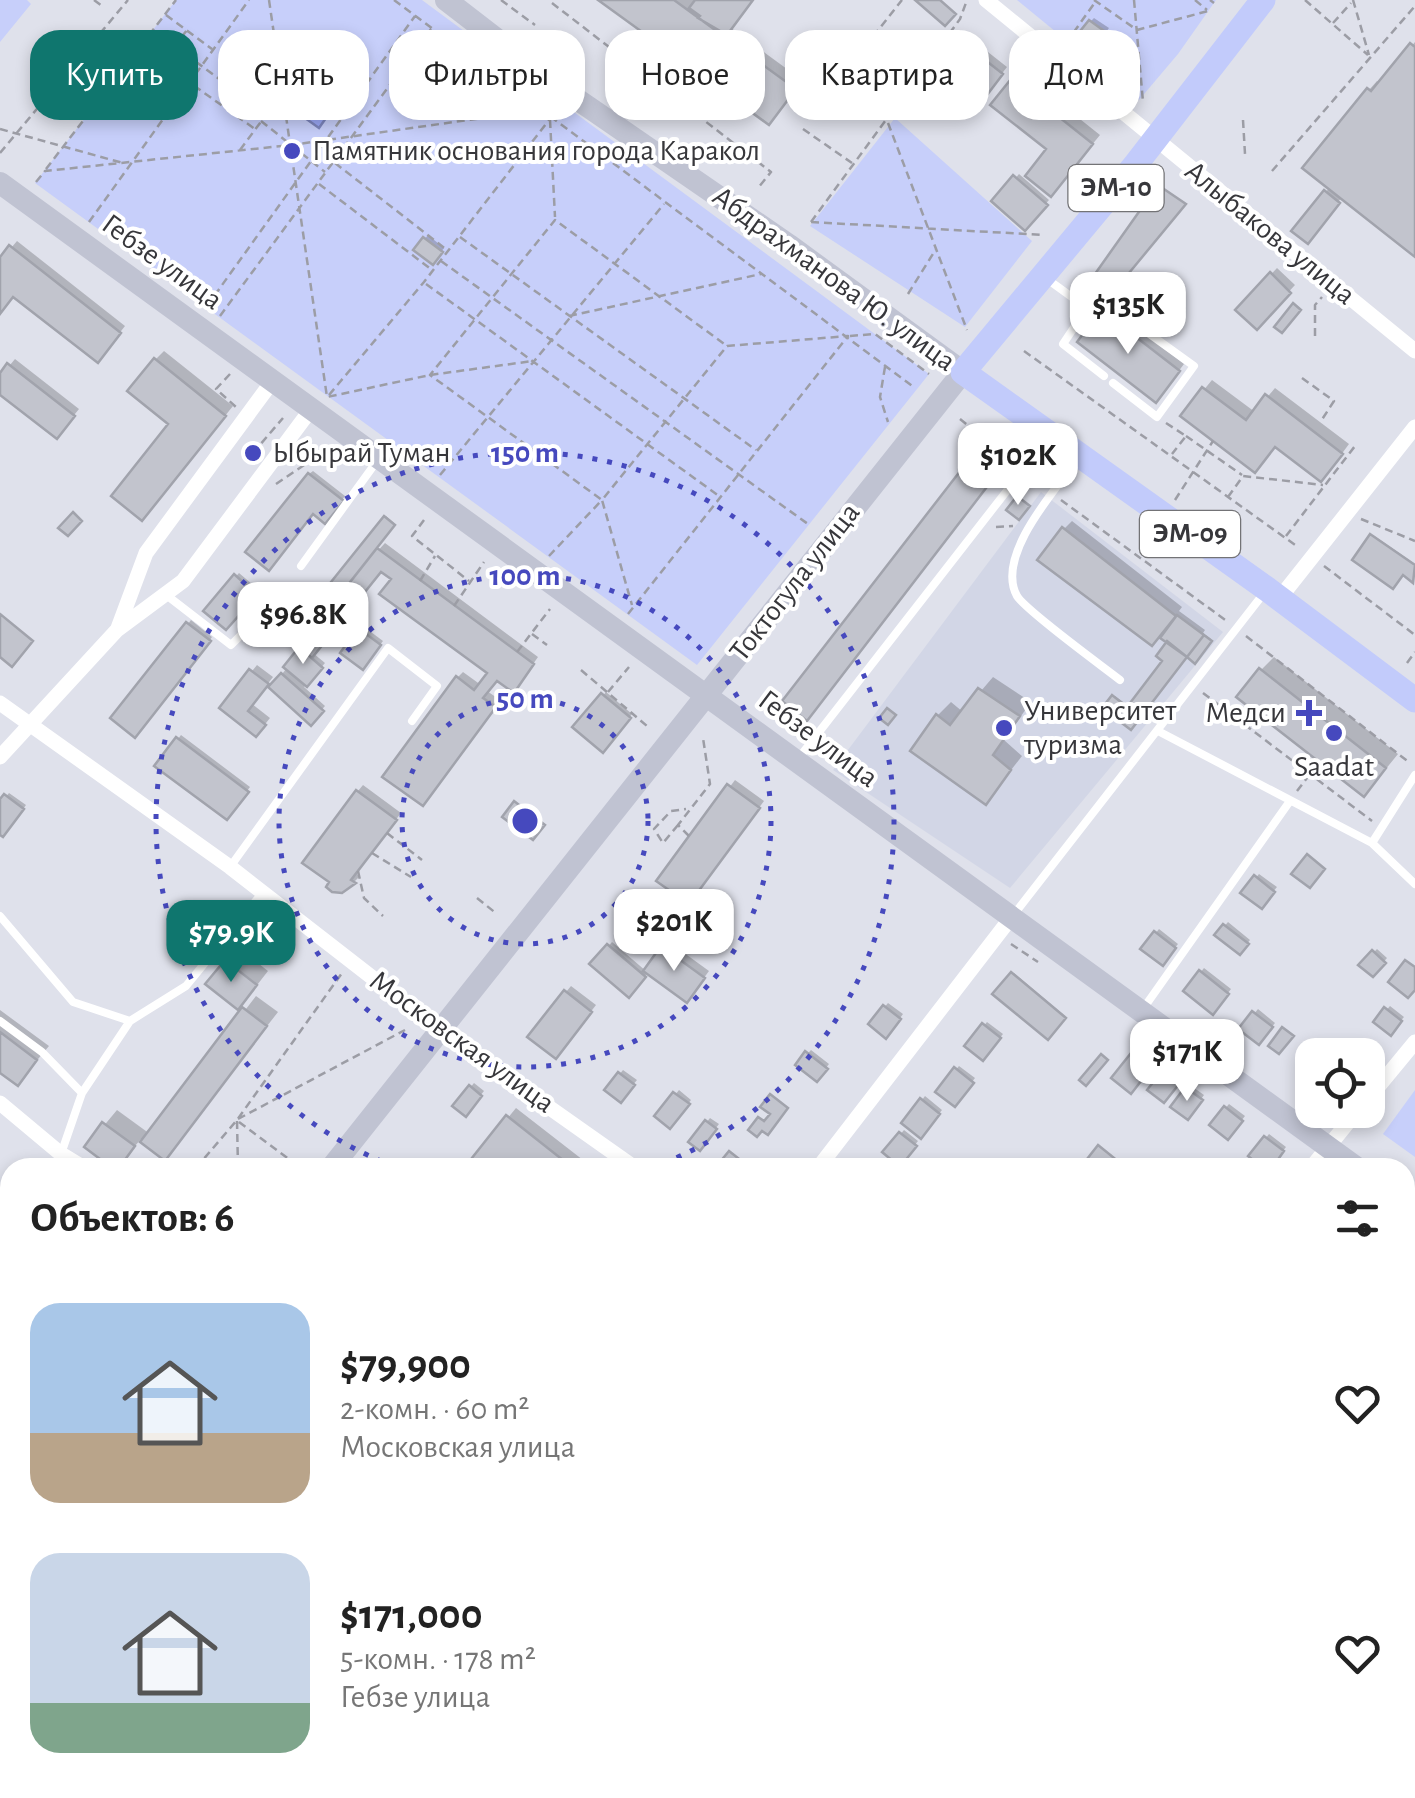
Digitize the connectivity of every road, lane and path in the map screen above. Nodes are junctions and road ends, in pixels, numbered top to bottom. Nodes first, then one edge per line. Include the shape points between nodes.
1 (94, 0) edge
2 (128, 0) edge
3 (176, 0) edge
4 (249, 0) edge
5 (268, 0) edge
6 (394, 0) edge
7 (446, 0) edge
8 (501, 0) edge
9 (902, 0) edge
10 (966, 0) edge
11 (986, 0) edge
12 (1096, 0) edge
13 (1134, 0) edge
14 (1195, 0) edge
15 (1263, 0) edge
16 (1305, 0) edge
17 (1353, 0) edge
18 (552, 3) dead end
19 (102, 6) dead end
20 (1415, 6) edge
21 (165, 14) junction
22 (415, 16) junction
23 (1332, 24) junction
24 (535, 25) dead end
25 (432, 28) junction
26 (152, 30) edge
27 (186, 30) edge
28 (273, 30) edge
29 (435, 30) edge
30 (878, 30) edge
31 (952, 30) edge
32 (1022, 30) edge
33 (1075, 30) edge
34 (1137, 30) junction
35 (198, 38) edge
36 (605, 44) edge
37 (213, 49) junction
38 (1370, 56) junction
39 (198, 64) edge
40 (201, 66) junction
41 (1140, 66) edge
42 (198, 70) edge
43 (218, 78) edge
44 (198, 88) edge
45 (1143, 102) dead end
46 (84, 120) edge
47 (161, 120) edge
48 (287, 120) edge
49 (472, 120) edge
50 (549, 120) edge
51 (550, 120) edge
52 (551, 120) edge
53 (704, 120) edge
54 (887, 120) joint
55 (1132, 120) edge
56 (1244, 120) dead end
57 (261, 121) joint
58 (0, 129) edge
59 (255, 129) junction
60 (803, 130) dead end
61 (16, 134) junction
62 (352, 138) junction
63 (1154, 138) junction
64 (325, 141) junction
65 (291, 146) junction
66 (63, 147) junction
67 (0, 152) edge
68 (239, 152) junction
69 (1246, 154) dead end
70 (311, 161) junction
71 (334, 162) junction
72 (129, 164) junction
73 (854, 164) junction
74 (45, 171) junction
75 (1272, 171) dead end
76 (327, 173) junction
77 (0, 183) edge
78 (36, 183) dead end
79 (296, 183) junction
80 (319, 184) junction
81 (758, 188) dead end
82 (665, 202) junction
83 (300, 210) junction
84 (555, 220) junction
85 (89, 222) dead end
86 (930, 228) junction
87 (1044, 235) dead end
88 (460, 236) junction
89 (937, 248) junction
90 (449, 251) junction
91 (441, 260) junction
92 (612, 263) junction
93 (433, 271) junction
94 (762, 273) junction
95 (511, 275) junction
96 (1043, 276) junction
97 (424, 282) junction
98 (1333, 284) junction
99 (908, 294) dead end
100 (658, 296) junction
101 (493, 297) junction
102 (206, 308) dead end
103 (1087, 308) junction
104 (568, 316) junction
105 (219, 318) dead end
106 (475, 320) junction
107 (968, 331) dead end
108 (848, 336) junction
109 (1315, 336) dead end
110 (551, 339) junction
111 (727, 346) junction
112 (1024, 351) dead end
113 (1415, 351) edge
114 (244, 357) junction
115 (533, 362) junction
116 (886, 365) junction
117 (963, 372) junction
118 (929, 374) dead end
119 (430, 375) junction
120 (1104, 376) dead end
121 (1302, 378) dead end
122 (274, 379) junction
123 (1113, 383) dead end
124 (915, 388) dead end
125 (685, 399) junction
126 (313, 401) junction
127 (247, 416) junction
128 (1157, 416) junction
129 (486, 417) junction
130 (960, 420) dead end
131 (1321, 421) dead end
132 (888, 422) dead end
133 (667, 423) junction
134 (1415, 427) edge
135 (1186, 436) junction
136 (1213, 441) dead end
137 (649, 445) junction
138 (1355, 446) dead end
139 (1207, 451) junction
140 (757, 452) junction
141 (253, 454) dead end
142 (1171, 455) junction
143 (1080, 456) junction
144 (338, 458) dead end
145 (380, 458) junction
146 (1022, 470) joint
147 (1194, 472) junction
148 (739, 474) junction
149 (1243, 476) junction
150 (438, 477) dead end
151 (275, 485) dead end
152 (1325, 485) junction
153 (1052, 494) junction
154 (1228, 496) junction
155 (720, 497) junction
156 (602, 500) junction
157 (1174, 501) dead end
158 (1348, 514) junction
159 (424, 520) dead end
160 (808, 524) dead end
161 (1029, 525) junction
162 (979, 528) junction
163 (1285, 537) junction
164 (1415, 541) edge
165 (436, 554) junction
166 (1312, 556) junction
167 (548, 557) dead end
168 (484, 562) dead end
169 (301, 566) dead end
170 (420, 581) dead end
171 (470, 582) junction
172 (164, 594) junction
173 (1273, 594) junction
174 (454, 606) dead end
175 (550, 609) dead end
176 (117, 630) junction
177 (246, 630) dead end
178 (1238, 630) junction
179 (531, 633) junction
180 (1415, 634) edge
181 (547, 645) dead end
182 (517, 652) dead end
183 (1415, 652) edge
184 (1406, 663) dead end
185 (630, 666) dead end
186 (580, 670) dead end
187 (1120, 680) dead end
188 (1194, 686) junction
189 (607, 693) junction
190 (706, 693) junction
191 (1415, 700) edge
192 (0, 703) edge
193 (412, 722) dead end
194 (28, 723) junction
195 (647, 726) dead end
196 (1158, 731) junction
197 (703, 738) dead end
198 (0, 757) edge
199 (796, 761) junction
200 (1415, 767) edge
201 (1310, 774) junction
202 (1415, 775) edge
203 (1290, 800) junction
204 (688, 808) junction
205 (678, 825) junction
206 (1382, 828) junction
207 (387, 833) dead end
208 (690, 836) dead end
209 (1372, 843) junction
210 (372, 853) dead end
211 (422, 860) dead end
212 (230, 867) junction
213 (358, 871) dead end
214 (411, 877) dead end
215 (1415, 884) edge
216 (263, 892) junction
217 (478, 898) dead end
218 (498, 914) dead end
219 (0, 916) edge
220 (383, 916) dead end
221 (1010, 919) junction
222 (352, 960) junction
223 (1140, 1012) junction
224 (0, 1021) edge
225 (130, 1021) junction
226 (404, 1030) dead end
227 (442, 1031) junction
228 (1415, 1042) edge
229 (1385, 1078) edge
230 (82, 1093) junction
231 (0, 1103) edge
232 (237, 1120) junction
233 (1343, 1128) edge
234 (1328, 1146) junction
235 (53, 1158) edge
236 (57, 1158) edge
237 (205, 1158) edge
238 (238, 1158) edge
239 (287, 1158) edge
240 (338, 1158) edge
241 (621, 1158) edge
242 (826, 1158) edge
243 (1319, 1158) edge
244 (1344, 1158) edge

1 - 19 path
2 - 61 path
3 - 21 path
4 - 37 path
5 - 28 path
6 - 22 path
7 - 117 main road, Абдрахманова Ю. улица
8 - 24 path
9 - 30 path
10 - 31 path
11 - 32 street, Алыбакова улица
12 - 33 path
12 - 34 path
13 - 34 path
14 - 34 path via 1208,10
15 - 63 highway, Токтогула улица / ЭМ-10
16 - 23 path
17 - 23 path
17 - 38 path
18 - 36 path
20 - 38 path
21 - 26 path
21 - 27 path
22 - 25 path
22 - 64 path
23 - 38 path
25 - 29 path
25 - 62 path
35 - 37 path
37 - 40 path
38 - 75 path
39 - 40 path
40 - 42 path
40 - 43 path
41 - 45 path
44 - 59 path
46 - 66 path
47 - 72 path
48 - 65 path
49 - 62 path
50 - 88 path
51 - 84 path
52 - 82 path
53 - 81 path via 772,172
54 - 73 path
54 - 86 path
55 - 63 street, Алыбакова улица
56 - 69 path
57 - 59 path
57 - 65 path
58 - 61 path
59 - 68 path
60 - 73 path
61 - 66 path
61 - 67 path
62 - 64 path
62 - 71 path
63 - 96 highway, Токтогула улица / ЭМ-10
63 - 98 street, Алыбакова улица
64 - 65 path
64 - 70 path
65 - 68 path
65 - 70 path
65 - 79 path
66 - 72 path
66 - 74 path
68 - 72 path
70 - 76 path
70 - 79 path
71 - 76 path
71 - 90 path
72 - 74 path
72 - 85 path
73 - 86 path via 811,222
74 - 78 path
76 - 80 path
77 - 114 main road, Гебзе улица
79 - 83 path
79 - 102 path
80 - 83 path
80 - 93 path
82 - 92 path
82 - 94 path
83 - 105 path
83 - 126 path
84 - 92 path
84 - 95 path
86 - 87 path
86 - 89 path
88 - 90 path
88 - 95 path
89 - 99 path
89 - 107 path
90 - 91 path
91 - 93 path
91 - 101 path
92 - 100 path
92 - 104 path
93 - 97 path
94 - 100 path
94 - 108 path
95 - 101 path
95 - 104 path
96 - 103 lane
96 - 117 highway, Токтогула улица / ЭМ-10
97 - 106 path
97 - 126 path
98 - 109 path via 1315,305
98 - 113 street, Алыбакова улица
100 - 104 path
100 - 111 path
101 - 106 path
101 - 110 path
103 - 120 lane via 1063,344
103 - 128 lane via 1112,307 1194,366
104 - 110 path
104 - 125 path
106 - 115 path
106 - 119 path
108 - 111 path
108 - 116 path
108 - 118 path via 876,334
108 - 140 path
110 - 115 path
110 - 133 path
111 - 125 path
112 - 142 path
114 - 122 main road, Гебзе улица
114 - 127 path via 216,389
115 - 119 path
115 - 129 path
115 - 137 path
116 - 124 path
116 - 132 path via 880,397
117 - 143 highway, Абдрахманова Ю. улица / ЭМ-09
117 - 190 main road, Токтогула улица
119 - 126 path
119 - 129 path
121 - 131 path via 1334,401
122 - 126 main road, Гебзе улица
122 - 127 street
123 - 128 lane
125 - 133 path
125 - 140 path
126 - 141 path
126 - 145 main road, Гебзе улица
126 - 172 street via 183,581
127 - 176 street via 146,553
128 - 135 path
129 - 150 path
129 - 156 path
130 - 146 path
133 - 137 path
133 - 148 path
134 - 158 street
135 - 139 path
135 - 142 path
136 - 139 path
137 - 155 path
137 - 156 path
138 - 152 path
139 - 147 path
139 - 149 path
140 - 148 path
142 - 147 path
143 - 153 lane
143 - 173 highway, Абдрахманова Ю. улица / ЭМ-09
144 - 151 path via 308,463
145 - 169 lane
145 - 190 main road, Гебзе улица
146 - 162 lane
147 - 154 path
147 - 157 path
148 - 155 path
148 - 160 path
149 - 152 path
149 - 154 path
152 - 163 path
153 - 161 lane
153 - 178 path
154 - 163 path
155 - 156 path via 633,607
156 - 167 path
158 - 164 path
158 - 166 street
159 - 165 path via 412,536
161 - 162 path
161 - 187 lane via 1011,570 1018,597
162 - 199 lane
163 - 166 path
165 - 170 path
165 - 171 path
166 - 173 street
166 - 180 path
168 - 171 path
171 - 174 path
172 - 176 street
172 - 177 lane via 231,646
173 - 178 lane
173 - 191 highway, Абдрахманова Ю. улица / ЭМ-09
175 - 179 path
176 - 194 street
178 - 188 lane
178 - 200 path
179 - 181 path
179 - 182 path
183 - 184 path
185 - 189 path
186 - 189 path
188 - 196 lane
188 - 201 path
189 - 195 path
190 - 199 main road, Гебзе улица
190 - 227 main road, Токтогула улица
192 - 194 street, Московская улица
193 - 212 lane via 437,686 388,648
194 - 198 street
194 - 212 street, Московская улица
196 - 203 lane
196 - 221 lane
197 - 204 path via 710,784
199 - 221 main road, Гебзе улица
201 - 203 path
201 - 206 path
202 - 206 lane
203 - 209 lane
203 - 223 lane
204 - 205 path
204 - 205 path via 671,811 654,829 663,843
205 - 208 path
206 - 209 lane
207 - 211 path
209 - 215 lane
210 - 214 path
212 - 216 street, Московская улица
213 - 220 path via 364,898
216 - 222 street, Московская улица
216 - 225 lane via 186,986
217 - 218 path
219 - 225 lane via 73,1002
221 - 223 main road, Гебзе улица
221 - 242 street
222 - 227 street, Московская улица
222 - 232 path
223 - 234 main road, Гебзе улица
224 - 230 lane
225 - 230 lane
226 - 232 path
227 - 240 main road, Токтогула улица
227 - 241 street, Московская улица
228 - 229 street
230 - 236 lane
231 - 235 street
232 - 237 path
232 - 238 path
232 - 239 path
233 - 234 street
234 - 243 street
234 - 244 main road, Гебзе улица

